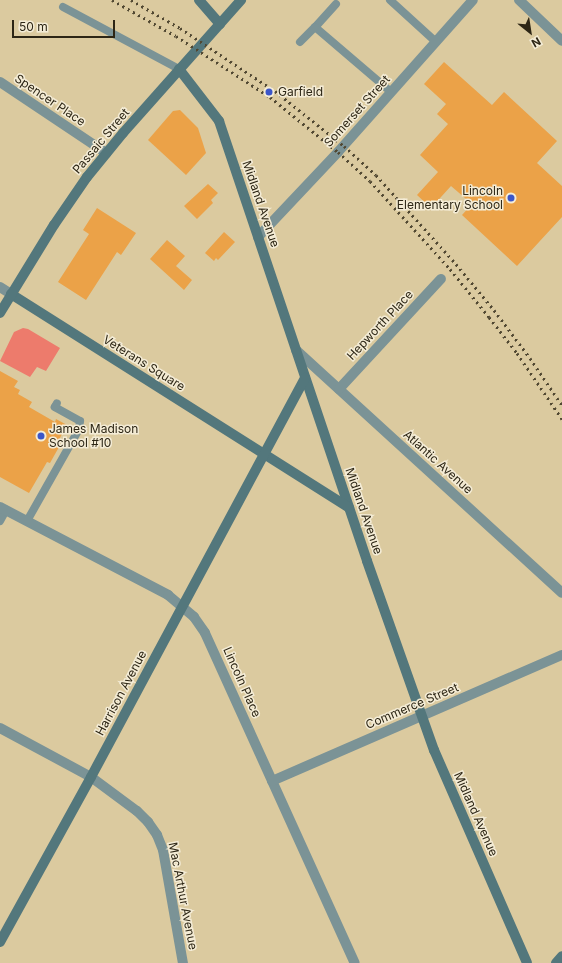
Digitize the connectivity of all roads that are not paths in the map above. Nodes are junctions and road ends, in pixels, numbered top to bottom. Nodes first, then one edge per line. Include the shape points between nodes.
1 (199, 0) edge
2 (241, 0) edge
3 (390, 0) edge
4 (473, 0) edge
5 (519, 0) edge
6 (336, 4) dead end
7 (63, 7) dead end
8 (220, 24) junction
9 (315, 27) junction
10 (562, 41) edge
11 (300, 42) dead end
12 (436, 42) junction
13 (179, 69) junction
14 (0, 82) edge
15 (391, 92) junction
16 (106, 153) junction
17 (258, 237) junction
18 (441, 279) dead end
19 (0, 287) edge
20 (11, 294) junction
21 (0, 312) edge
22 (296, 350) junction
23 (305, 378) junction
24 (339, 389) junction
25 (57, 404) dead end
26 (264, 455) junction
27 (349, 508) junction
28 (3, 509) edge
29 (0, 521) edge
30 (27, 521) junction
31 (562, 593) edge
32 (182, 605) junction
33 (562, 655) edge
34 (422, 716) junction
35 (0, 728) edge
36 (91, 777) junction
37 (272, 781) junction
38 (0, 942) edge
39 (562, 956) edge
40 (183, 963) edge
41 (355, 963) edge
42 (527, 963) edge
43 (556, 963) edge

1 - 8 street
2 - 8 street, Passaic Street
3 - 12 lane
4 - 12 street, Somerset Street
5 - 10 street
6 - 9 lane
7 - 13 lane
8 - 13 street, Passaic Street
9 - 11 lane
9 - 15 lane
12 - 15 street, Somerset Street
13 - 16 street, Passaic Street
13 - 17 street, Midland Avenue via 219,121
14 - 16 street, Spencer Place
15 - 17 street, Somerset Street
16 - 20 street, Passaic Street via 54,225
17 - 22 street, Midland Avenue
18 - 24 street, Hepworth Place
19 - 20 street
20 - 21 street, Passaic Street
20 - 26 street, Veterans Square
22 - 23 street, Midland Avenue
22 - 24 street, Atlantic Avenue
23 - 26 street
23 - 27 street, Midland Avenue
24 - 31 street, Atlantic Avenue
25 - 30 lane via 55,406 80,421 79,429
26 - 27 street, Veterans Square
26 - 32 street, Harrison Avenue
27 - 34 street, Midland Avenue
28 - 29 lane
28 - 30 street, Lincoln Place
30 - 32 street, Lincoln Place via 168,595
32 - 36 street, Harrison Avenue
32 - 37 street, Lincoln Place via 205,633
33 - 34 street, Commerce Street
34 - 37 street, Commerce Street
34 - 42 street, Midland Avenue via 434,750
35 - 36 street, Mac Arthur Avenue
36 - 38 street, Harrison Avenue
36 - 40 street, Mac Arthur Avenue via 137,811 157,835 163,850
37 - 41 street, Lincoln Place
39 - 43 street

